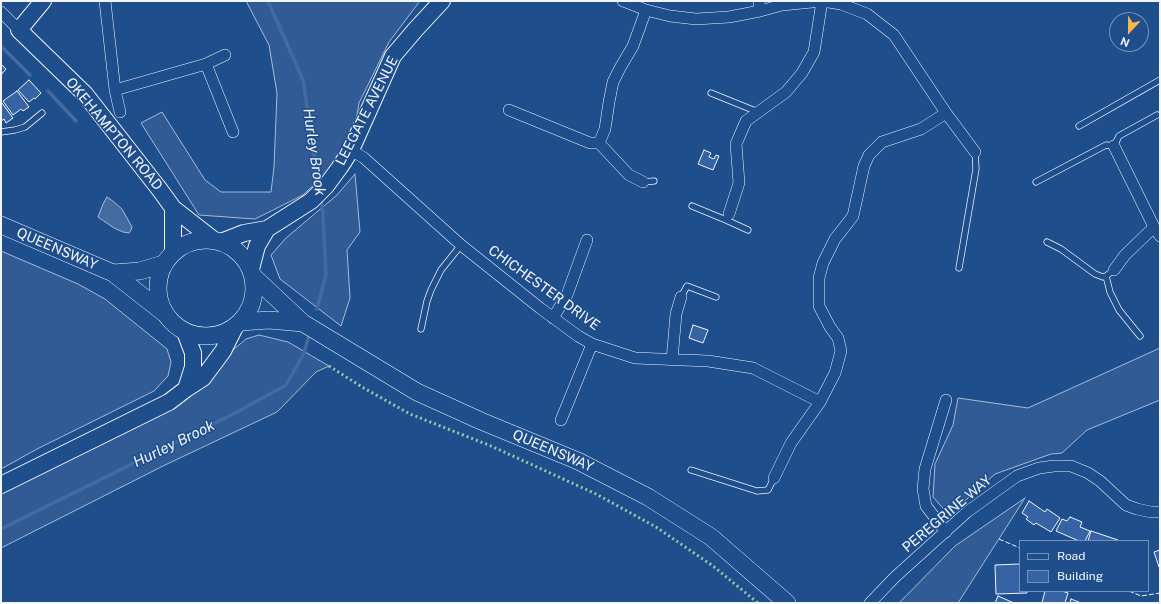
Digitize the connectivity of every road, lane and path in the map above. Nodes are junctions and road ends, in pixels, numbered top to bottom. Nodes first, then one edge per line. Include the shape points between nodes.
1 (43, 1) edge
2 (105, 1) edge
3 (442, 1) edge
4 (624, 1) edge
5 (822, 1) edge
6 (759, 6) edge
7 (646, 10) junction
8 (1, 12) edge
9 (19, 30) junction
10 (225, 55) dead end
11 (206, 64) junction
12 (1160, 80) edge
13 (115, 90) junction
14 (712, 94) dead end
15 (509, 110) dead end
16 (120, 112) dead end
17 (758, 112) junction
18 (42, 113) dead end
19 (946, 113) junction
20 (1157, 115) dead end
21 (1079, 126) dead end
22 (1, 132) edge
23 (233, 132) dead end
24 (599, 143) junction
25 (1114, 146) junction
26 (351, 150) junction
27 (975, 152) joint
28 (648, 182) dead end
29 (1036, 182) dead end
30 (692, 206) dead end
31 (173, 208) junction
32 (728, 217) junction
33 (1, 225) edge
34 (267, 229) junction
35 (748, 230) dead end
36 (1157, 231) edge
37 (587, 240) dead end
38 (217, 241) junction
39 (1047, 242) dead end
40 (461, 245) junction
41 (168, 258) junction
42 (959, 268) dead end
43 (113, 273) junction
44 (252, 273) junction
45 (1110, 273) junction
46 (681, 297) joint
47 (716, 297) dead end
48 (164, 313) junction
49 (553, 318) junction
50 (238, 325) junction
51 (309, 327) junction
52 (421, 329) dead end
53 (185, 332) junction
54 (1140, 336) dead end
55 (592, 344) junction
56 (672, 360) junction
57 (186, 388) junction
58 (946, 400) dead end
59 (820, 402) junction
60 (561, 420) dead end
61 (691, 470) dead end
62 (774, 478) joint
63 (1, 485) edge
64 (1160, 512) edge
65 (946, 532) junction
66 (787, 603) edge
67 (870, 603) edge

1 - 9 street
2 - 13 street
3 - 26 street, LEEGATE AVENUE via 394,56
4 - 7 street
5 - 6 street
5 - 17 street via 814,52 802,73 786,92
5 - 19 street via 841,4 867,14 894,35
6 - 7 street via 729,17 696,19
7 - 24 street via 633,46 613,82 605,129
8 - 9 street, OKEHAMPTON ROAD
9 - 31 street, OKEHAMPTON ROAD via 84,94
10 - 11 street
11 - 13 street
11 - 23 street
12 - 21 lane
13 - 16 street
14 - 17 lane
15 - 24 street via 590,142
17 - 32 street via 746,121 736,144 739,183
18 - 22 lane via 25,127
19 - 27 street
19 - 59 street via 920,129 882,142 869,155 864,166 853,216 835,239 819,278 819,306 838,338 841,351 835,373
20 - 25 lane via 1119,136
24 - 28 street via 629,175
25 - 29 lane via 1106,145
25 - 36 street
26 - 34 street, LEEGATE AVENUE via 326,186 313,199
26 - 40 street, CHICHESTER DRIVE via 364,158
27 - 42 lane via 976,169
30 - 32 lane
31 - 38 street, OKEHAMPTON ROAD
31 - 41 street
32 - 35 lane
33 - 43 main road, QUEENSWAY
34 - 38 street, LEEGATE AVENUE
34 - 44 street, LEEGATE AVENUE via 257,246
36 - 45 street via 1125,255
37 - 49 street via 567,295
38 - 41 main road via 199,240 185,244
38 - 44 main road via 234,248 244,257
39 - 45 lane via 1061,249 1094,274 1102,277
40 - 49 street, CHICHESTER DRIVE
40 - 52 lane via 441,270 431,290
41 - 43 main road via 140,271
41 - 48 main road via 158,280 158,297
43 - 48 main road
44 - 50 main road via 253,298 250,308
44 - 51 main road
45 - 54 lane via 1110,292 1119,310
46 - 47 lane via 687,286
46 - 56 street via 676,314
48 - 53 main road via 173,324
49 - 55 street, CHICHESTER DRIVE
50 - 51 main road via 269,320
50 - 53 main road via 219,335 202,337
50 - 57 street via 203,378
51 - 66 main road, QUEENSWAY via 417,392 578,461 648,497 711,537
53 - 57 street via 193,352 193,367
55 - 56 street, CHICHESTER DRIVE via 635,358
55 - 60 street
56 - 59 street, CHICHESTER DRIVE via 708,361 753,368
57 - 63 street via 169,402
58 - 65 street via 925,469 923,489 926,506
59 - 62 street via 791,443
61 - 62 lane via 757,491 768,490
64 - 65 street, PEREGRINE WAY via 1137,510 1126,505 1100,480 1088,473 1071,466 1054,466 1017,476 967,512
65 - 67 street, PEREGRINE WAY

